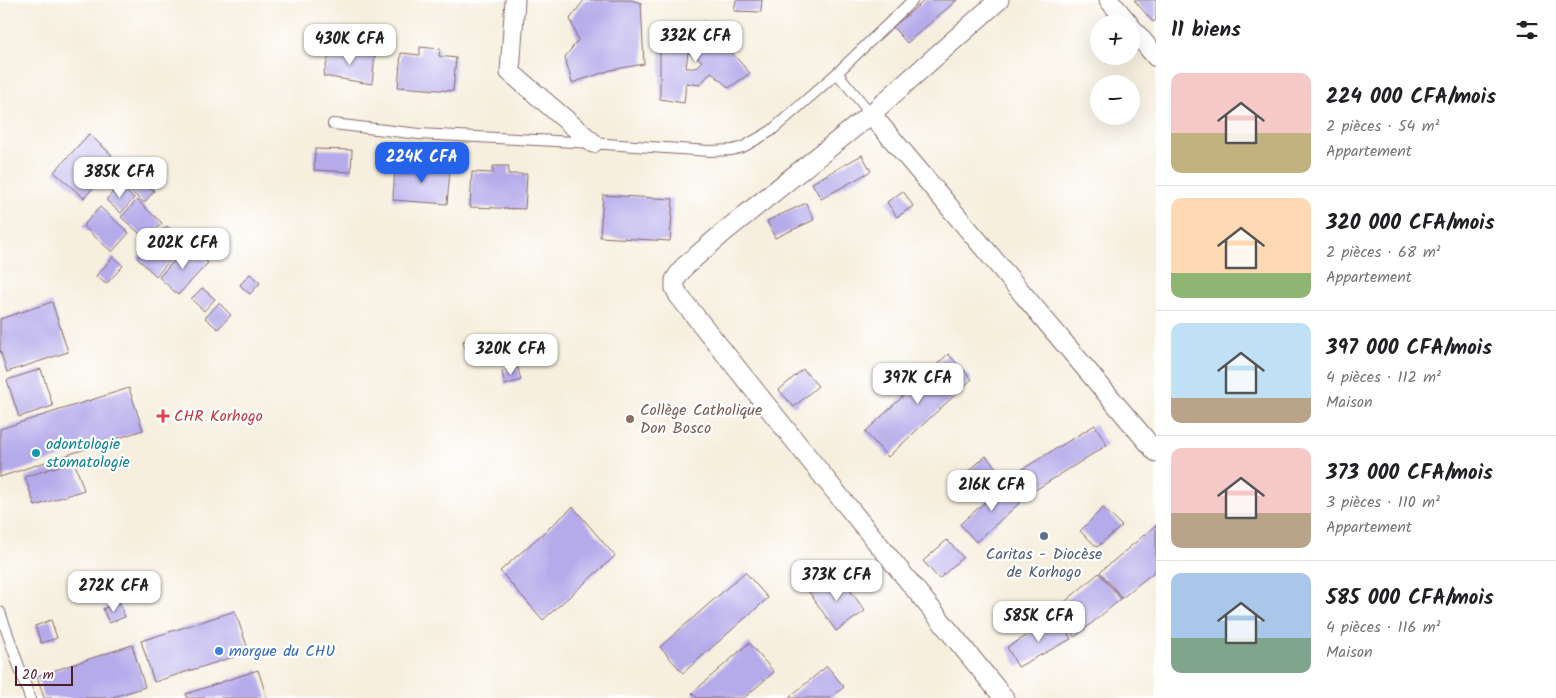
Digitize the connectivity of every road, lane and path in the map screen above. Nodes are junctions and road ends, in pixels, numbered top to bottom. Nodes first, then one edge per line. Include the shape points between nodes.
1 (515, 0) edge
2 (913, 0) edge
3 (999, 0) edge
4 (1109, 0) edge
5 (1122, 15) edge
6 (1140, 38) edge
7 (1156, 58) edge
8 (837, 72) junction
9 (871, 114) junction
10 (332, 124) dead end
11 (593, 143) junction
12 (1156, 452) edge
13 (0, 612) edge
14 (30, 698) edge
15 (1004, 698) edge

1 - 11 street via 510,72
2 - 8 lane
3 - 9 street
4 - 5 street
6 - 7 street
8 - 9 lane
8 - 11 lane via 771,130 743,147 710,151
9 - 12 street
9 - 15 street via 684,267 675,280 675,288 838,496
10 - 11 lane via 419,134
13 - 14 lane

